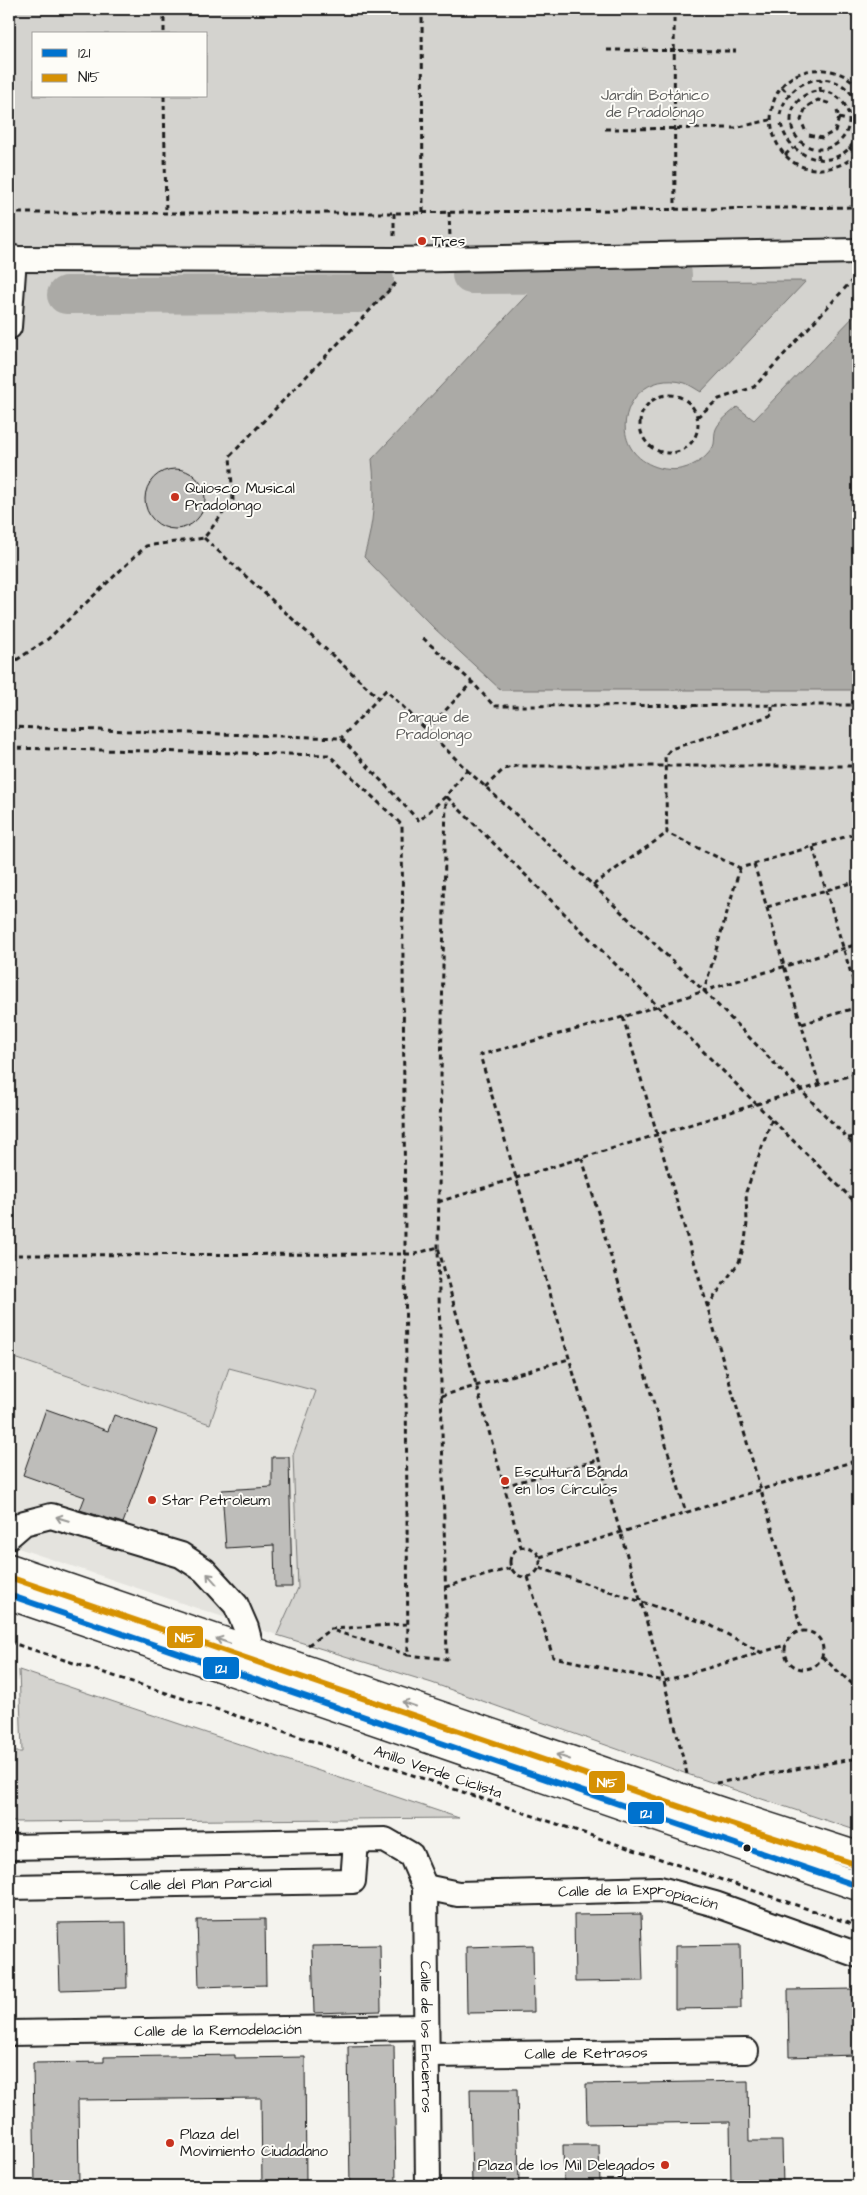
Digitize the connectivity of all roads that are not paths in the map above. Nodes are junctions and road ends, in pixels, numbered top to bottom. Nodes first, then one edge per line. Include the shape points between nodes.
1 (858, 251) edge
2 (12, 259) edge
3 (9, 327) edge
4 (9, 1536) edge
5 (9, 1568) edge
6 (9, 1595) edge
7 (252, 1650) junction
8 (356, 1841) junction
9 (9, 1847) edge
10 (858, 1856) edge
11 (858, 1886) edge
12 (9, 1887) edge
13 (425, 1887) junction
14 (853, 1957) edge
15 (426, 2026) junction
16 (9, 2033) edge
17 (746, 2051) dead end
18 (426, 2055) junction
19 (428, 2186) edge

1 - 2 street via 395,260
2 - 3 street
7 -> 4 street via 236,1605 204,1570 181,1555 51,1516 24,1523 12,1530
7 -> 5 main road
6 - 11 main road
10 -> 7 main road
8 - 9 street
8 - 12 street, Calle del Plan Parcial via 353,1882
8 - 13 street via 385,1840 411,1855
13 - 14 street, Calle de la Expropiación via 458,1894 660,1889 786,1928
13 - 15 street, Calle de los Encierros
15 - 16 street, Calle de la Remodelación
15 - 18 street, Calle de los Encierros
17 - 18 street, Calle de Retrasos
18 - 19 street, Calle de los Encierros

